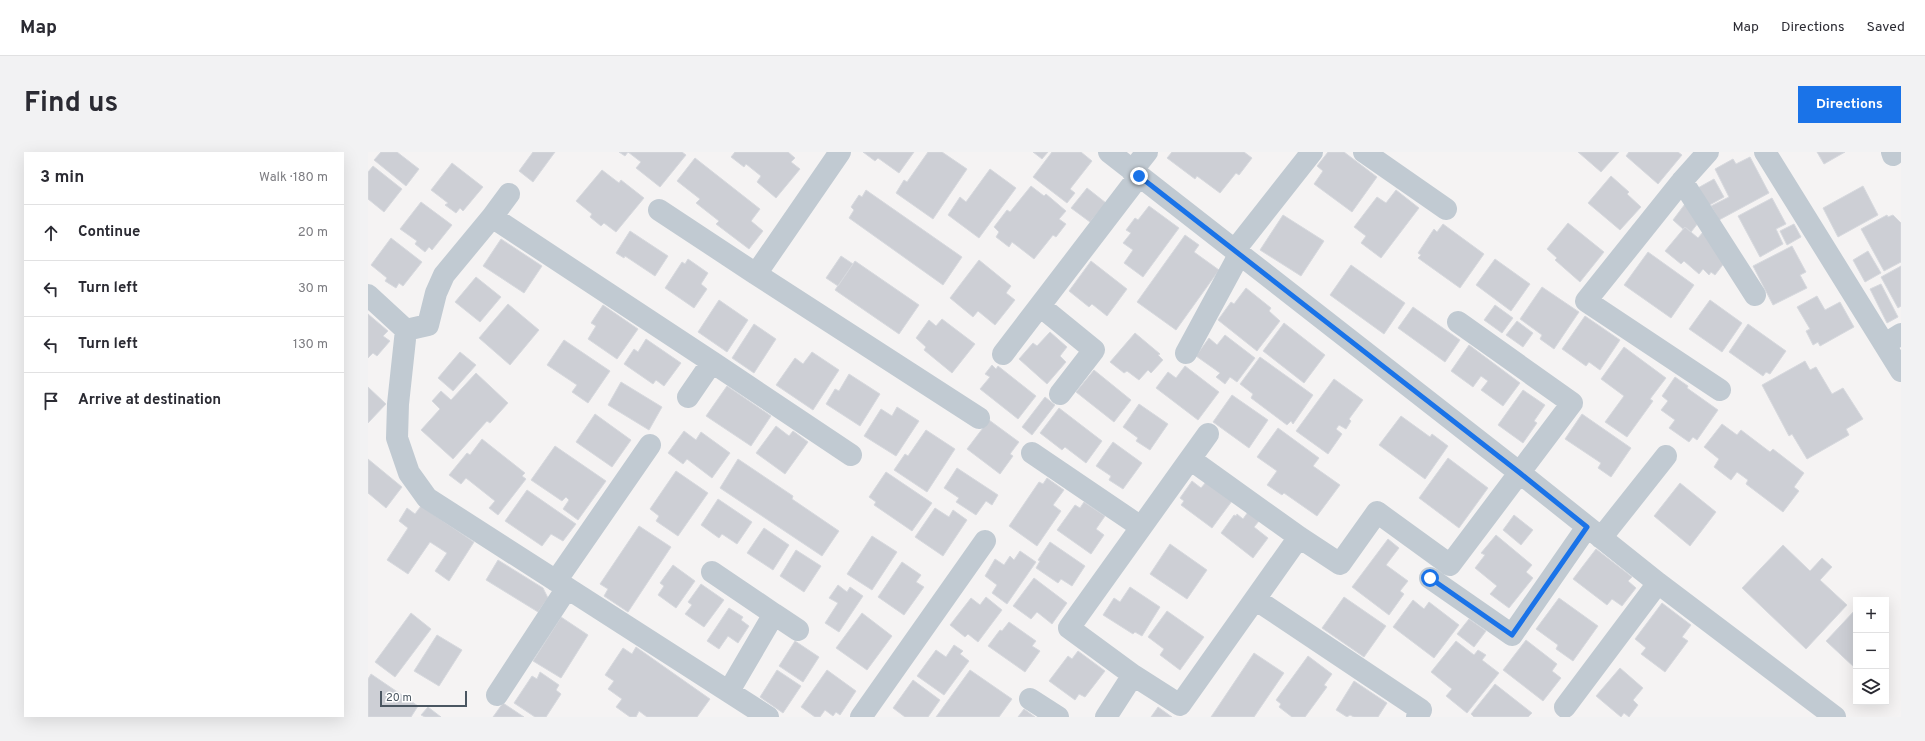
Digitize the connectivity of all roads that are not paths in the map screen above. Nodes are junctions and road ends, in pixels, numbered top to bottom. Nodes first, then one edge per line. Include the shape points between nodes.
1 (840, 152) edge
2 (1109, 152) edge
3 (1146, 152) edge
4 (1312, 152) edge
5 (1364, 152) edge
6 (1708, 152) edge
7 (1765, 152) edge
8 (1136, 174) junction
9 (1682, 182) junction
10 (509, 194) dead end
11 (1446, 209) dead end
12 (659, 210) dead end
13 (492, 216) junction
14 (1237, 253) junction
15 (756, 274) junction
16 (368, 295) edge
17 (1755, 295) dead end
18 (1040, 306) junction
19 (1458, 322) dead end
20 (406, 330) junction
21 (1893, 339) edge
22 (1186, 353) dead end
23 (1003, 354) dead end
24 (712, 362) junction
25 (1901, 371) edge
26 (1720, 390) dead end
27 (1060, 394) dead end
28 (688, 397) dead end
29 (979, 418) dead end
30 (1208, 434) dead end
31 (650, 445) dead end
32 (1032, 453) dead end
33 (851, 455) dead end
34 (1666, 456) dead end
35 (1190, 459) junction
36 (1520, 473) junction
37 (1141, 527) junction
38 (1594, 532) junction
39 (1299, 537) junction
40 (985, 541) dead end
41 (712, 572) dead end
42 (1430, 578) dead end
43 (1658, 583) junction
44 (561, 584) junction
45 (1255, 599) junction
46 (774, 614) junction
47 (798, 630) dead end
48 (1133, 675) junction
49 (729, 691) junction
50 (497, 695) dead end
51 (1030, 699) dead end
52 (1565, 707) dead end
53 (768, 717) edge
54 (861, 717) edge
55 (1058, 717) edge
56 (1106, 717) edge
57 (1417, 717) edge
58 (1835, 717) edge

1 - 15 street
2 - 8 street
3 - 8 street
4 - 14 street
5 - 11 street
6 - 9 street
7 - 21 street
8 - 14 street
8 - 18 street
9 - 17 street
9 - 26 street via 1586,301
10 - 13 street
12 - 15 street
13 - 20 street via 444,275 436,293 428,325
13 - 24 street
14 - 22 street
14 - 36 street
15 - 29 street
16 - 20 street
18 - 23 street
18 - 27 street via 1094,350
19 - 36 street via 1572,403
20 - 44 street via 397,438 409,473 427,498
21 - 25 street
24 - 28 street
24 - 33 street
30 - 35 street
31 - 44 street
32 - 37 street
34 - 38 street
35 - 37 street
35 - 39 street
36 - 38 street
36 - 39 street via 1450,565 1377,512 1340,564
37 - 48 street via 1069,628
38 - 42 street via 1512,635
38 - 43 street
39 - 45 street
40 - 54 street
41 - 46 street
43 - 52 street
43 - 58 street
44 - 49 street
44 - 50 street
45 - 48 street via 1180,705
45 - 57 street via 1421,710
46 - 47 street
46 - 49 street
48 - 56 street
49 - 53 street
51 - 55 street

